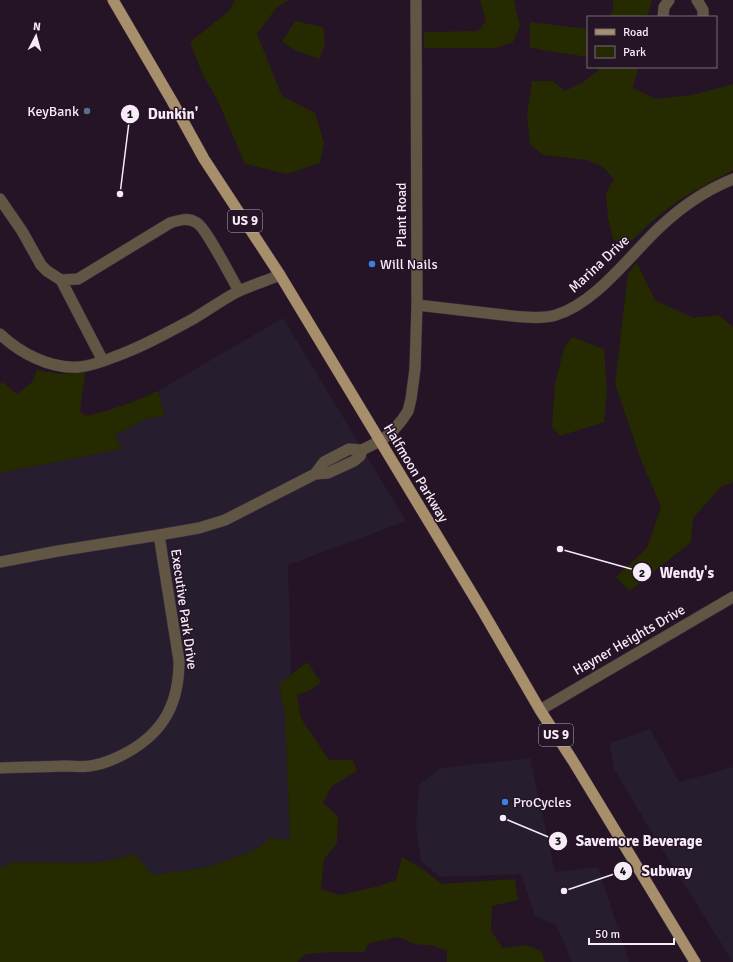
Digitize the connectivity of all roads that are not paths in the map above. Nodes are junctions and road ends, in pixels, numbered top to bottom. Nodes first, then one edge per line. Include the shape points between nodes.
1 (113, 0) edge
2 (416, 0) edge
3 (669, 0) edge
4 (697, 0) edge
5 (663, 16) edge
6 (703, 16) edge
7 (733, 179) edge
8 (0, 199) edge
9 (280, 275) junction
10 (61, 280) junction
11 (239, 291) junction
12 (417, 305) junction
13 (0, 334) edge
14 (103, 361) junction
15 (380, 442) junction
16 (159, 535) junction
17 (0, 562) edge
18 (733, 597) edge
19 (540, 710) junction
20 (0, 768) edge
21 (695, 962) edge

1 - 9 main road, Halfmoon Parkway / US 9 via 204,159
2 - 12 street, Plant Road
3 - 5 street via 664,7
4 - 6 street via 703,10
7 - 12 street, Marina Drive via 717,185 684,206 596,291 576,306 555,315 516,316
8 - 10 street via 41,265
9 - 11 street
9 - 15 main road, Halfmoon Parkway / US 9
10 - 11 street via 78,279 182,219 198,223
10 - 14 street
11 - 14 street via 137,349
12 - 15 street, Plant Road via 414,369 408,411 391,433
13 - 14 street via 20,350 50,363 80,367
15 - 16 street, Executive Park Drive via 362,450 354,461 328,473 315,474 226,520
15 - 19 main road, Halfmoon Parkway / US 9
16 - 17 street, Executive Park Drive
16 - 20 street, Executive Park Drive via 179,661 179,678 171,707 162,723 153,735 138,746 114,760 93,766
18 - 19 street, Hayner Heights Drive
19 - 21 main road, Halfmoon Parkway / US 9

